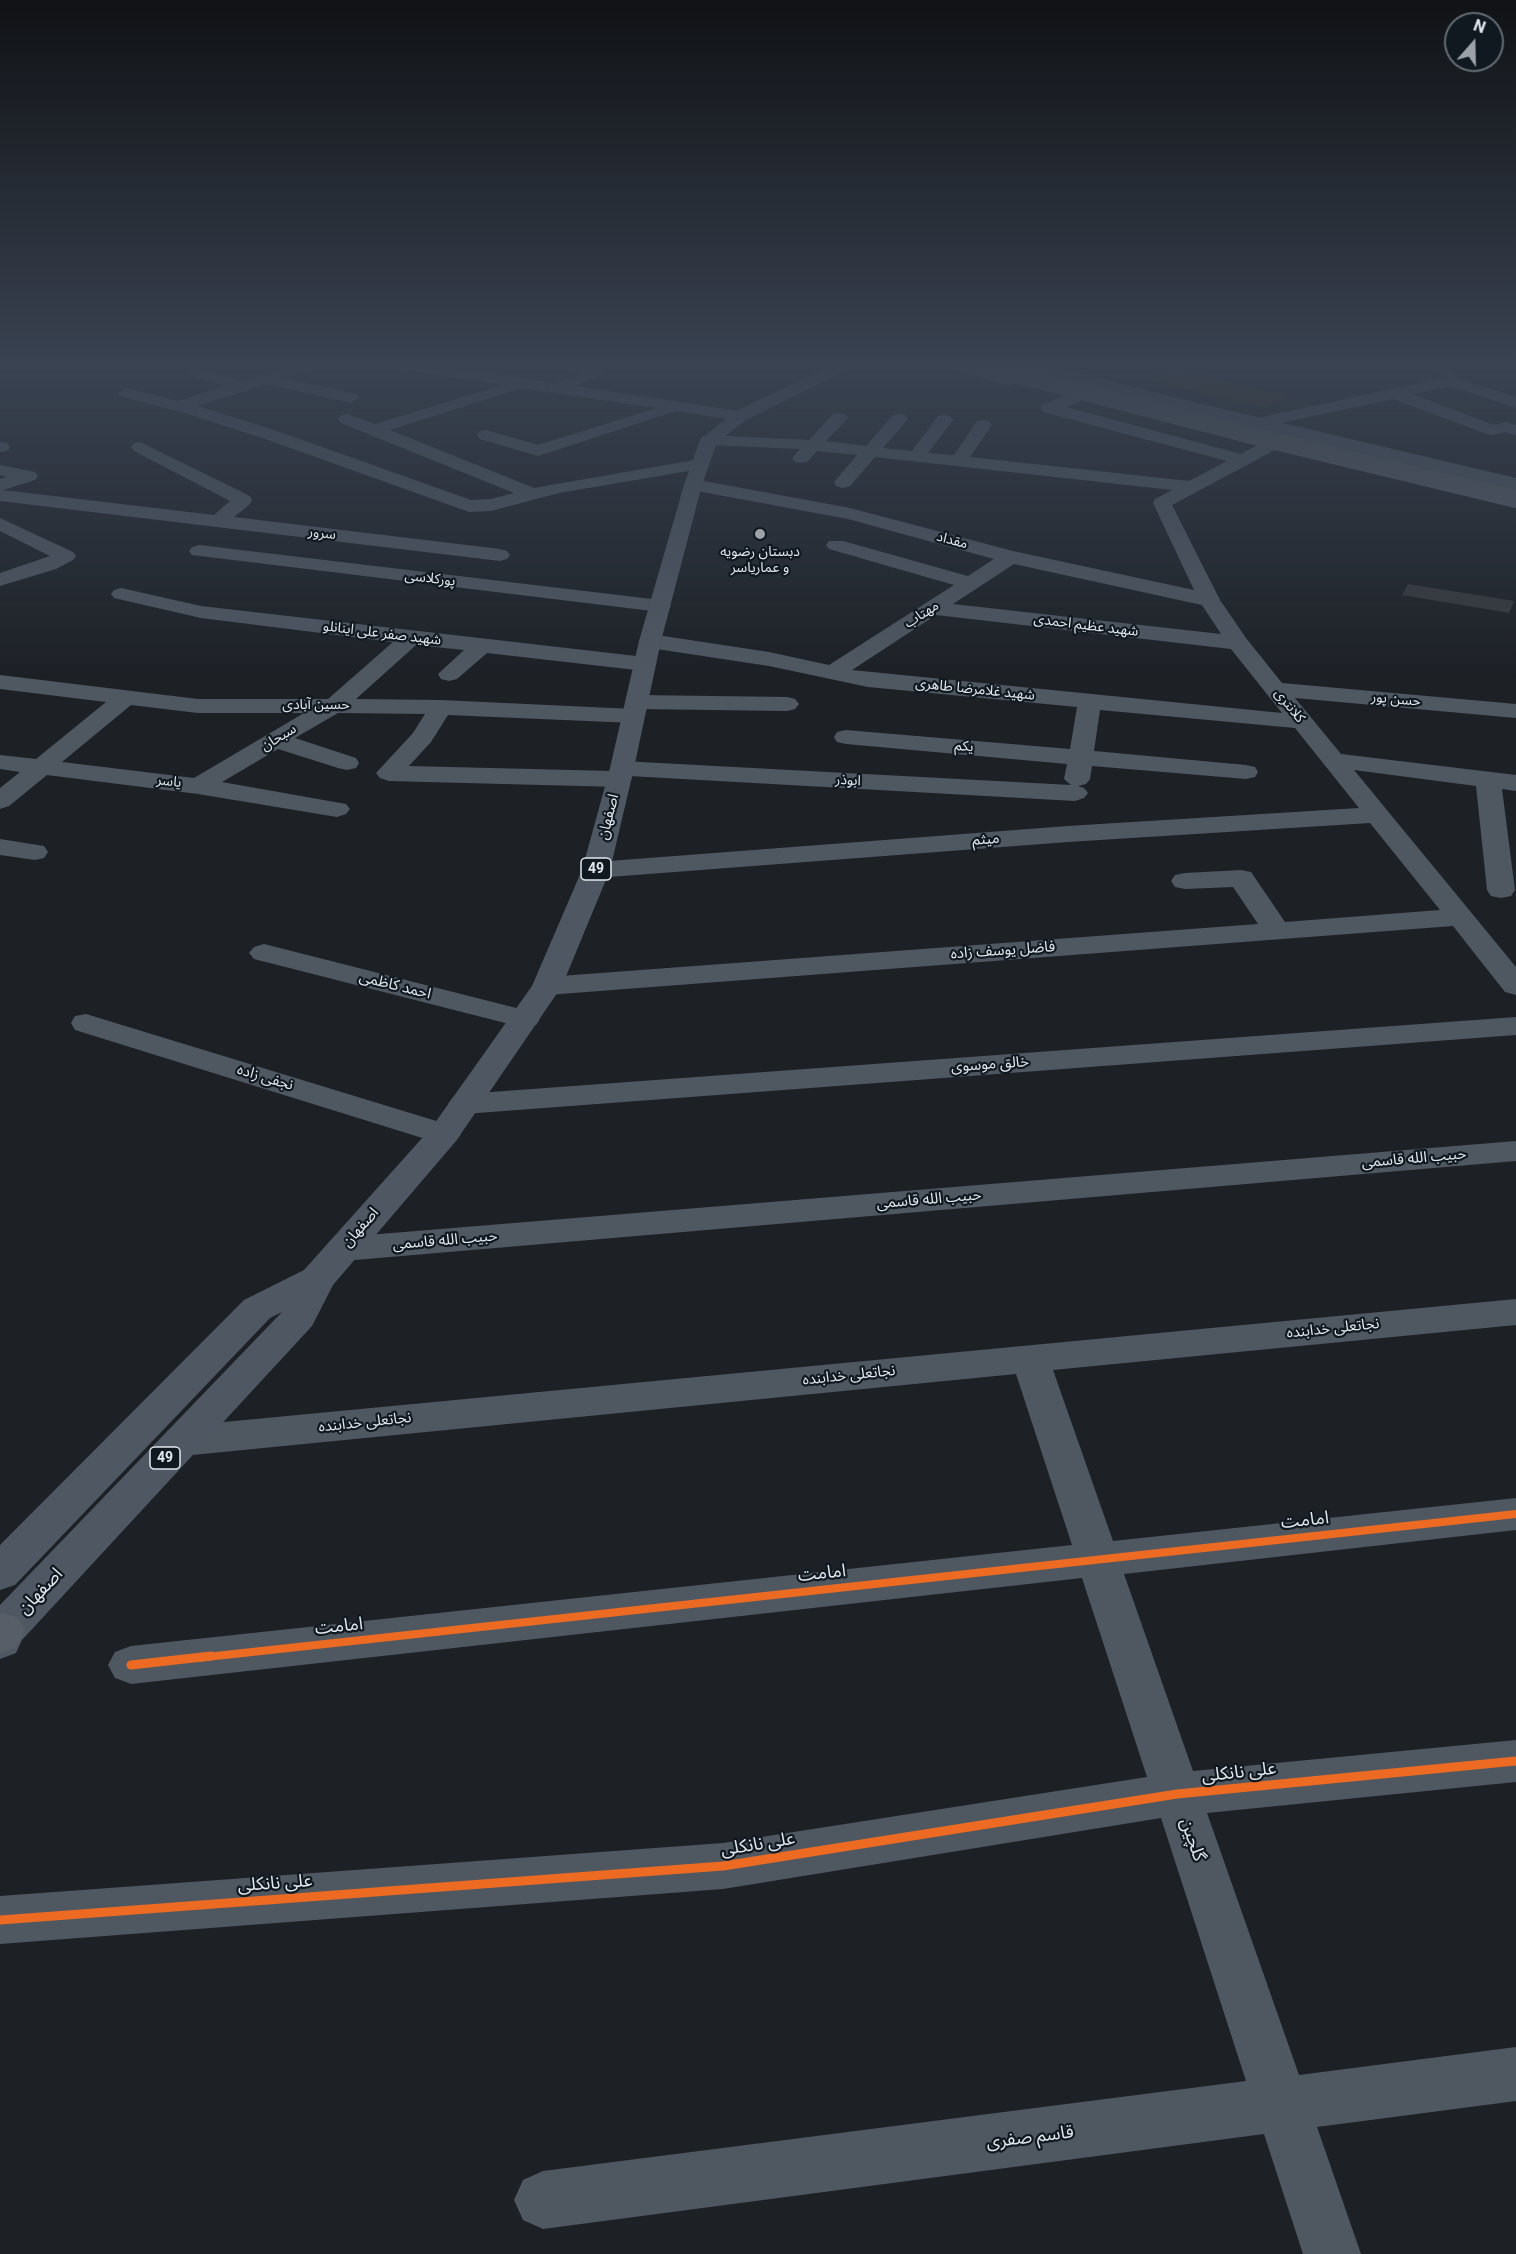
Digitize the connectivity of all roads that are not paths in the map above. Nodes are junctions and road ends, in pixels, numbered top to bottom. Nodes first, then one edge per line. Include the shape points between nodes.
1 (181, 468) edge
2 (368, 468) edge
3 (467, 468) edge
4 (671, 468) edge
5 (700, 468) edge
6 (716, 468) edge
7 (855, 468) edge
8 (1023, 468) edge
9 (1228, 468) edge
10 (1353, 468) edge
11 (1386, 468) edge
12 (1422, 468) edge
13 (1449, 468) edge
14 (0, 471) edge
15 (843, 482) dead end
16 (1516, 484) edge
17 (0, 485) edge
18 (1192, 487) junction
19 (1516, 491) edge
20 (0, 495) edge
21 (532, 495) junction
22 (1516, 500) edge
23 (1516, 508) edge
24 (218, 521) junction
25 (0, 524) edge
26 (836, 545) dead end
27 (421, 546) junction
28 (199, 551) dead end
29 (500, 555) dead end
30 (1011, 558) junction
31 (387, 574) junction
32 (0, 580) edge
33 (971, 583) junction
34 (121, 594) dead end
35 (1209, 600) junction
36 (660, 606) junction
37 (933, 608) junction
38 (411, 638) junction
39 (1238, 643) junction
40 (482, 646) junction
41 (647, 652) junction
42 (833, 672) junction
43 (449, 674) dead end
44 (0, 682) edge
45 (1275, 689) junction
46 (127, 696) junction
47 (1090, 701) junction
48 (336, 704) junction
49 (787, 704) dead end
50 (441, 707) junction
51 (635, 709) junction
52 (1516, 711) edge
53 (1302, 722) junction
54 (846, 737) dead end
55 (276, 740) junction
56 (1081, 757) junction
57 (1333, 760) junction
58 (0, 762) edge
59 (347, 763) dead end
60 (42, 766) junction
61 (1245, 772) dead end
62 (621, 773) junction
63 (1488, 780) junction
64 (1516, 783) edge
65 (198, 786) junction
66 (1075, 793) junction
67 (0, 801) edge
68 (337, 809) dead end
69 (1377, 814) junction
70 (1068, 834) junction
71 (0, 847) edge
72 (35, 852) dead end
73 (596, 870) junction
74 (1185, 881) dead end
75 (1501, 890) dead end
76 (1460, 917) junction
77 (1277, 930) junction
78 (264, 953) dead end
79 (547, 986) junction
80 (1516, 986) edge
81 (525, 1019) junction
82 (86, 1023) dead end
83 (1516, 1026) edge
84 (464, 1104) junction
85 (444, 1134) junction
86 (1516, 1150) edge
87 (343, 1249) junction
88 (317, 1279) junction
89 (1516, 1312) edge
90 (1030, 1359) junction
91 (182, 1441) junction
92 (1516, 1514) edge
93 (1097, 1559) junction
94 (0, 1573) edge
95 (1, 1635) edge
96 (131, 1665) dead end
97 (1516, 1761) edge
98 (1177, 1794) junction
99 (0, 1920) edge
100 (1516, 2074) edge
101 (1281, 2106) junction
102 (543, 2200) dead end
103 (1332, 2254) edge

1 - 24 street via 243,500
2 - 21 street via 469,506
3 - 21 street
4 - 21 street
5 - 36 main road, اصفهان / 49
6 - 30 street, مقداد via 850,514
7 - 15 street
8 - 18 street
9 - 18 street, کلانتری
10 - 23 main road
11 - 22 highway, bridge
12 - 19 highway
13 - 16 main road
14 - 17 street via 29,476
18 - 35 street, کلانتری via 1162,502
20 - 24 street, سرور
24 - 27 street, سرور
25 - 32 street via 66,556
26 - 33 street
27 - 29 street, سرور
27 - 31 street
28 - 31 street, پورکلاسی
30 - 33 street, مهتاب
30 - 35 street, مقداد
31 - 36 street, پورکلاسی
33 - 37 street, مهتاب
34 - 38 street, شهید صفر علی اینانلو via 201,612
35 - 39 street, کلانتری
36 - 41 main road, اصفهان / 49
37 - 39 street, شهید عظیم احمدی
37 - 42 street, مهتاب
38 - 40 street, شهید صفر علی اینانلو
38 - 48 street, سبحان
39 - 45 street, کلانتری
40 - 41 street, شهید صفر علی اینانلو
40 - 43 street
41 - 42 street, شهید غلامرضا طاهری via 769,658
41 - 51 main road, اصفهان / 49
42 - 47 street, شهید غلامرضا طاهری via 868,680
44 - 46 street, حسین آبادی
45 - 52 street, حسن پور
45 - 53 street, کلانتری
46 - 48 street, حسین آبادی via 198,705
46 - 60 street
47 - 53 street, شهید غلامرضا طاهری
47 - 56 street
48 - 50 street, حسین آبادی
48 - 55 street, سبحان
49 - 51 street, حسین آبادی
50 - 51 street, حسین آبادی
50 - 62 street, ابوذر via 422,737 389,773
51 - 62 main road, اصفهان / 49
53 - 57 street, کلانتری
54 - 56 street, یکم
55 - 59 street
55 - 65 street, سبحان
56 - 61 street, یکم
56 - 66 street
57 - 63 street
57 - 69 street, کلانتری
58 - 60 street, یاسر
60 - 65 street, یاسر
60 - 67 street
62 - 66 street, ابوذر
62 - 73 main road, اصفهان / 49
63 - 64 street
63 - 75 street
65 - 68 street, یاسر
66 - 70 street
69 - 70 street, میثم
69 - 76 street, کلانتری
70 - 73 street, میثم
71 - 72 street
73 - 79 main road, اصفهان / 49
74 - 77 street via 1241,878
76 - 77 street, فاضل یوسف زاده
76 - 80 street, کلانتری
77 - 79 street, فاضل یوسف زاده
78 - 81 street, احمد کاظمی
79 - 81 main road, اصفهان / 49
81 - 84 main road, اصفهان / 49
82 - 85 street, نجفی زاده
83 - 84 street, خالق موسوی
84 - 85 main road, اصفهان / 49
85 - 87 main road, اصفهان / 49
86 - 87 street, حبیب الله قاسمی
87 - 88 main road, اصفهان / 49
88 - 91 main road, اصفهان / 49 via 299,1317
88 - 94 main road, اصفهان / 49 via 257,1309
89 - 90 street, نجاتعلی خدابنده
90 - 91 street, نجاتعلی خدابنده
90 - 93 street, گلچین
91 - 95 main road, اصفهان / 49
92 - 93 street, امامت
93 - 96 street, امامت
93 - 98 street, گلچین
97 - 98 street, علی نانکلی
98 - 99 street, علی نانکلی via 723,1866
98 - 101 street, گلچین
100 - 101 street, قاسم صفری
101 - 102 street, قاسم صفری
101 - 103 street, گلچین

